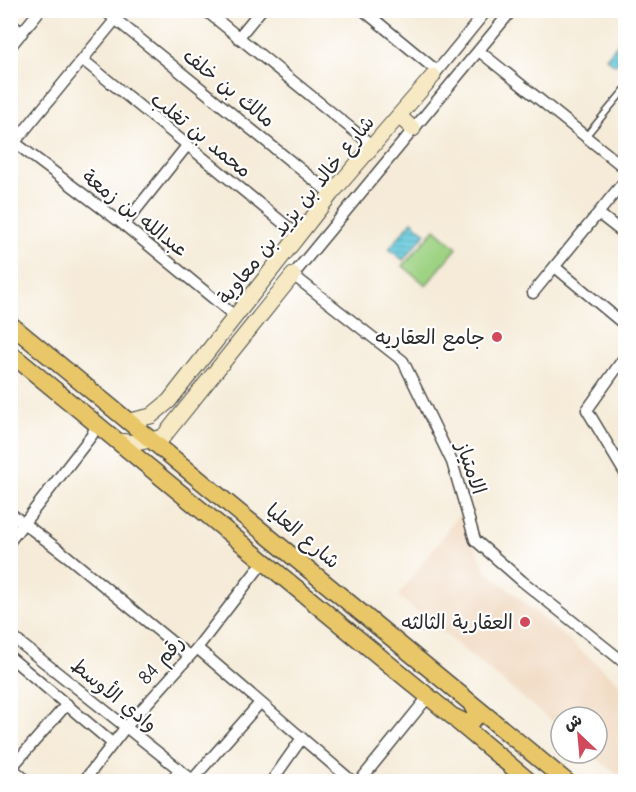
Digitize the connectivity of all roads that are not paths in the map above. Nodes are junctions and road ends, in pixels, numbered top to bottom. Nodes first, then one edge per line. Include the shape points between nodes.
1 (40, 10) edge
2 (104, 10) edge
3 (205, 10) edge
4 (261, 10) edge
5 (363, 10) edge
6 (487, 10) edge
7 (512, 10) edge
8 (115, 20) junction
9 (10, 23) edge
10 (22, 33) junction
11 (238, 38) junction
12 (10, 47) edge
13 (478, 51) junction
14 (82, 60) junction
15 (435, 73) junction
16 (626, 88) edge
17 (399, 116) junction
18 (413, 129) junction
19 (586, 136) junction
20 (13, 141) edge
21 (186, 147) junction
22 (374, 147) junction
23 (626, 169) edge
24 (626, 179) edge
25 (331, 194) junction
26 (599, 214) junction
27 (124, 225) junction
28 (626, 235) edge
29 (299, 236) junction
30 (555, 267) junction
31 (293, 275) junction
32 (533, 293) dead end
33 (236, 317) junction
34 (10, 324) edge
35 (626, 326) edge
36 (10, 353) edge
37 (626, 356) edge
38 (169, 401) junction
39 (182, 413) junction
40 (129, 421) junction
41 (97, 423) junction
42 (152, 440) junction
43 (118, 441) junction
44 (626, 475) edge
45 (10, 513) edge
46 (24, 525) junction
47 (10, 542) edge
48 (264, 561) junction
49 (10, 635) edge
50 (193, 652) junction
51 (11, 659) edge
52 (626, 664) edge
53 (428, 697) junction
54 (67, 704) junction
55 (259, 704) junction
56 (474, 708) junction
57 (452, 716) junction
58 (125, 728) junction
59 (302, 738) junction
60 (112, 743) junction
61 (11, 766) edge
62 (180, 770) junction
63 (194, 780) edge
64 (28, 782) edge
65 (83, 782) edge
66 (170, 782) edge
67 (271, 782) edge
68 (353, 782) edge
69 (359, 782) edge
70 (530, 782) edge
71 (567, 782) edge

1 - 10 street
2 - 8 street, مالك بن خلف
3 - 11 street
4 - 11 street
5 - 15 street
6 - 15 street, شارع خالد بن يزيد بن معاوية
7 - 13 street, شارع خالد بن يزيد بن معاوية
8 - 14 street
8 - 25 street, مالك بن خلف
9 - 10 street
10 - 12 street
11 - 22 street
13 - 18 street, شارع خالد بن يزيد بن معاوية
13 - 19 street
14 - 20 street
14 - 21 street, محمد بن تغلب
15 - 17 main road, شارع خالد بن يزيد بن معاوية
16 - 19 lane
17 - 18 main road
17 - 22 main road, شارع خالد بن يزيد بن معاوية
18 - 31 street, شارع خالد بن يزيد بن معاوية
19 - 23 street
20 - 27 street, عبدالله بن زمعة
21 - 27 street
21 - 29 street, محمد بن تغلب
22 - 25 main road, شارع خالد بن يزيد بن معاوية
24 - 26 street
25 - 29 main road, شارع خالد بن يزيد بن معاوية
26 - 28 street
26 - 30 street
27 - 33 street, عبدالله بن زمعة
29 - 33 main road, شارع خالد بن يزيد بن معاوية
30 - 32 street
30 - 35 street
31 - 39 main road, شارع خالد بن يزيد بن معاوية
31 - 52 street, الامتياز via 403,361 452,462 475,540
33 - 38 main road, شارع خالد بن يزيد بن معاوية
34 - 40 main road, شارع العليا
36 - 41 main road
37 - 44 street via 587,410
38 - 39 main road via 172,410
38 - 40 main road, شارع خالد بن يزيد بن معاوية via 151,416
39 - 42 main road, شارع خالد بن يزيد بن معاوية via 163,437
40 - 42 main road, شارع العليا
41 - 43 main road
41 - 46 street
42 - 43 main road
42 - 56 main road, شارع العليا
43 - 48 main road
45 - 46 street
46 - 47 street
46 - 50 street
48 - 50 street, رقم 84
48 - 53 main road
49 - 58 street, وادي الأوسط
50 - 55 street
50 - 58 street, رقم 84
51 - 54 street, وادي الأوسط
53 - 57 main road
53 - 69 street
54 - 60 street, وادي الأوسط
54 - 61 street
55 - 59 street
55 - 63 street
56 - 57 main road via 477,716 468,724
56 - 71 main road, شارع العليا
57 - 70 main road
58 - 60 street, رقم 84
58 - 62 street, وادي الأوسط
59 - 67 street
59 - 68 street
60 - 65 street, رقم 84
61 - 64 street
62 - 63 street, وادي الأوسط
62 - 66 street

